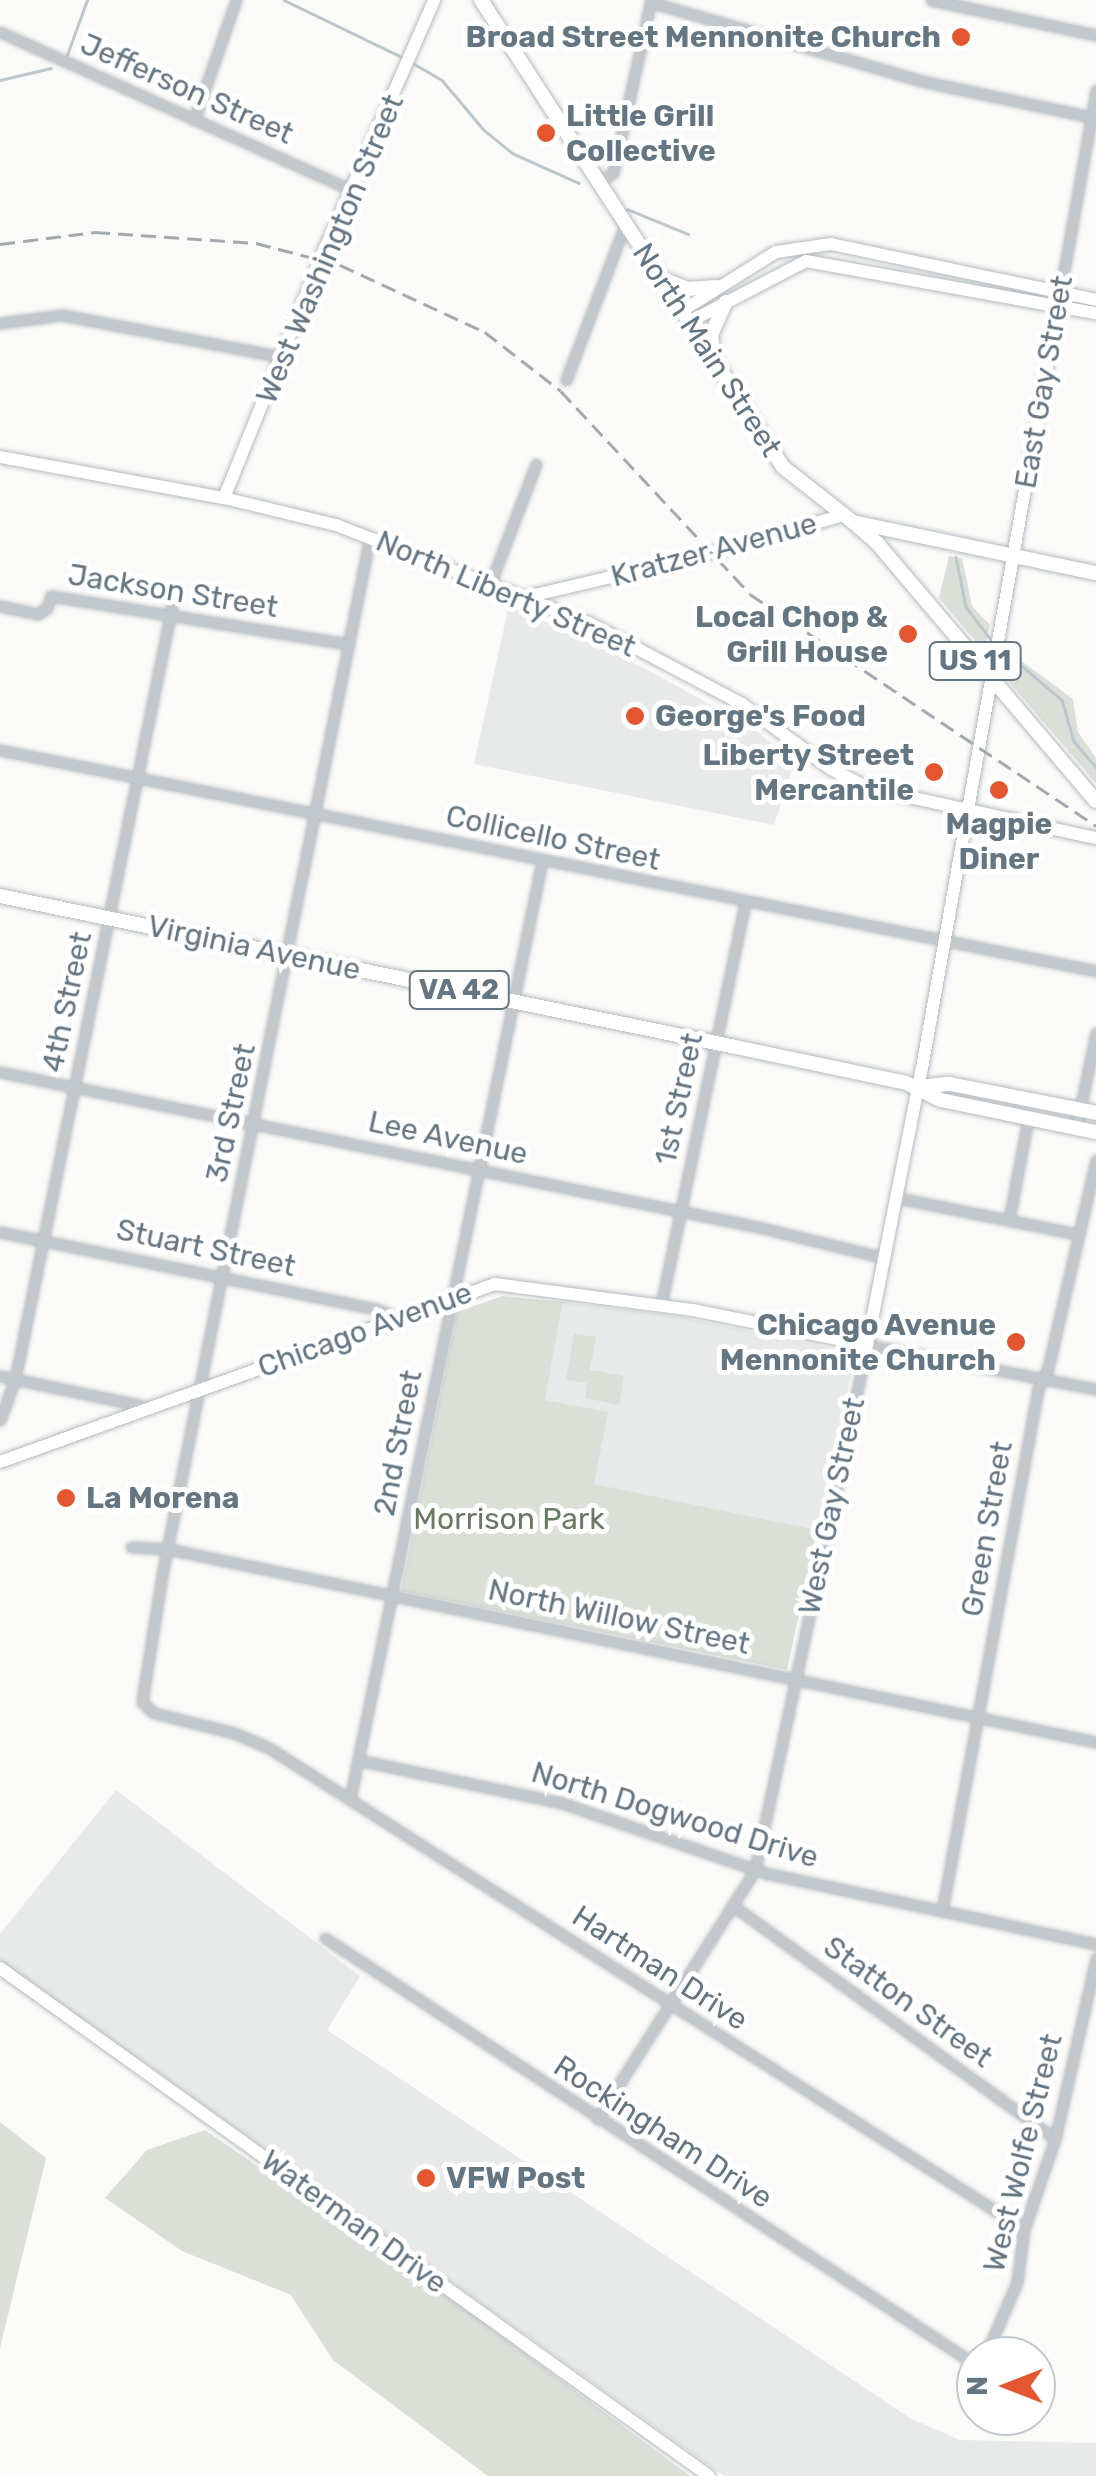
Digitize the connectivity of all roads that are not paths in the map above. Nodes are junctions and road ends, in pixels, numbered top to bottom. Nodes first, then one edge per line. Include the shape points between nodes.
1 (236, 0) edge
2 (434, 0) edge
3 (481, 0) edge
4 (931, 0) edge
5 (651, 1) edge
6 (947, 3) edge
7 (0, 32) edge
8 (1096, 35) edge
9 (1096, 90) edge
10 (1093, 118) edge
11 (194, 120) junction
12 (597, 182) junction
13 (354, 191) junction
14 (625, 226) junction
15 (658, 277) junction
16 (717, 287) junction
17 (1060, 298) junction
18 (1096, 300) edge
19 (726, 302) junction
20 (1096, 313) edge
21 (684, 318) junction
22 (0, 323) edge
23 (283, 357) junction
24 (715, 365) junction
25 (566, 380) dead end
26 (0, 457) edge
27 (536, 464) dead end
28 (224, 498) junction
29 (848, 519) junction
30 (370, 537) junction
31 (1012, 556) junction
32 (1096, 573) edge
33 (491, 582) junction
34 (175, 591) dead end
35 (526, 598) junction
36 (0, 606) edge
37 (169, 615) junction
38 (350, 644) junction
39 (992, 681) junction
40 (0, 750) edge
41 (138, 778) junction
42 (1096, 801) edge
43 (968, 812) junction
44 (317, 815) junction
45 (1096, 838) edge
46 (542, 861) junction
47 (0, 896) edge
48 (745, 902) junction
49 (109, 918) junction
50 (944, 943) junction
51 (289, 955) junction
52 (1096, 971) edge
53 (514, 1001) junction
54 (1096, 1033) edge
55 (716, 1042) junction
56 (0, 1072) edge
57 (918, 1087) junction
58 (74, 1088) junction
59 (1080, 1110) junction
60 (1096, 1113) edge
61 (1028, 1118) junction
62 (254, 1124) junction
63 (1076, 1128) junction
64 (1096, 1132) edge
65 (1096, 1160) edge
66 (480, 1170) junction
67 (898, 1198) junction
68 (680, 1212) junction
69 (1009, 1220) junction
70 (0, 1232) edge
71 (1077, 1234) junction
72 (44, 1240) junction
73 (885, 1258) junction
74 (223, 1277) junction
75 (451, 1299) junction
76 (661, 1305) junction
77 (400, 1318) junction
78 (867, 1346) junction
79 (0, 1376) edge
80 (1044, 1378) junction
81 (15, 1379) junction
82 (1096, 1389) edge
83 (200, 1390) junction
84 (152, 1408) junction
85 (0, 1420) edge
86 (0, 1462) edge
87 (131, 1547) dead end
88 (168, 1549) junction
89 (393, 1596) junction
90 (796, 1679) junction
91 (978, 1716) junction
92 (1096, 1742) edge
93 (269, 1748) joint
94 (358, 1760) junction
95 (350, 1799) junction
96 (755, 1870) junction
97 (732, 1905) junction
98 (942, 1910) junction
99 (325, 1938) dead end
100 (1096, 1944) edge
101 (1096, 1958) edge
102 (0, 1968) edge
103 (670, 2004) junction
104 (597, 2119) junction
105 (1056, 2139) junction
106 (1024, 2229) junction
107 (994, 2336) edge
108 (956, 2352) edge
109 (708, 2476) edge

1 - 11 street
2 - 13 street, West Washington Street
3 - 12 main road, North Main Street / US 11
4 - 6 street
5 - 10 street via 926,82
5 - 12 street via 613,173
6 - 8 street
7 - 11 street, Jefferson Street
9 - 10 street, East Gay Street
10 - 17 street, East Gay Street
11 - 13 street, Jefferson Street
12 - 14 main road, North Main Street / US 11
13 - 23 street, West Washington Street
14 - 15 main road, North Main Street / US 11
14 - 25 street
15 - 16 main road via 687,289
15 - 21 main road, North Main Street / US 11
16 - 17 street via 776,252 831,244
16 - 21 street
17 - 18 street
17 - 19 street via 816,262 794,265
17 - 20 street
17 - 31 street, East Gay Street
19 - 21 street
19 - 24 main road via 711,334
21 - 24 main road, North Main Street / US 11
22 - 23 street via 62,316
23 - 28 street, West Washington Street
24 - 29 main road, North Main Street / US 11 via 783,467
26 - 28 street, North Liberty Street
27 - 33 street
28 - 30 street, North Liberty Street
29 - 31 main road, North Main Street / US 11
29 - 35 street, Kratzer Avenue
29 - 39 main road, US 11 via 877,542
30 - 33 street, North Liberty Street
30 - 38 street, 3rd Street
31 - 32 main road, North Main Street / US 11
31 - 39 street, West Gay Street
33 - 35 street, North Liberty Street
34 - 37 street, 4th Street
35 - 43 street, North Liberty Street via 742,704 855,782
36 - 37 street, Jackson Street via 38,614 51,596
37 - 38 street, Jackson Street
37 - 41 street, 4th Street
38 - 44 street, 3rd Street
39 - 42 main road, US 11
39 - 43 street, West Gay Street
40 - 41 street, Collicello Street
41 - 44 street, Collicello Street
41 - 49 street, 4th Street
43 - 45 street, North Liberty Street
43 - 50 street, West Gay Street
44 - 46 street, Collicello Street
44 - 51 street, 3rd Street
46 - 48 street, Collicello Street
46 - 53 street, 2nd Street
47 - 49 main road, Virginia Avenue / VA 42
48 - 50 street, Collicello Street
48 - 55 street, 1st Street
49 - 51 main road, Virginia Avenue / VA 42
49 - 58 street, 4th Street
50 - 52 street, Collicello Street
50 - 57 street, West Gay Street
51 - 53 main road, Virginia Avenue / VA 42
51 - 62 street, 3rd Street
53 - 55 main road, Virginia Avenue / VA 42
53 - 66 street, 2nd Street
54 - 59 street
55 - 57 main road, Virginia Avenue / VA 42
55 - 68 street, 1st Street
56 - 58 street, Lee Avenue
57 - 59 main road, VA 42 via 950,1084
57 - 61 main road, VA 42 via 941,1100
57 - 67 street, West Gay Street
58 - 62 street, Lee Avenue
58 - 72 street, 4th Street
59 - 60 main road, VA 42
59 - 63 street
61 - 63 main road, VA 42
61 - 69 street
62 - 66 street, Lee Avenue
62 - 74 street, 3rd Street
63 - 64 main road, VA 42
65 - 71 street, Green Street
66 - 68 street, Lee Avenue
66 - 75 street, 2nd Street
67 - 69 street
67 - 73 street, West Gay Street
68 - 73 street, Lee Avenue
68 - 76 street, 1st Street
69 - 71 street
70 - 72 street, Stuart Street
71 - 80 street, Green Street
72 - 74 street, Stuart Street
72 - 81 street, 4th Street
73 - 78 street, West Gay Street
74 - 77 street, Stuart Street
74 - 83 street, 3rd Street
75 - 76 street, Chicago Avenue via 509,1284
75 - 77 street, Chicago Avenue
75 - 89 street, 2nd Street
76 - 78 street, Chicago Avenue
77 - 83 street, Chicago Avenue
78 - 80 street, Chicago Avenue
78 - 90 street, West Gay Street
79 - 81 street
80 - 82 street, Chicago Avenue
80 - 91 street, Green Street
81 - 84 street
81 - 85 street, 4th Street
83 - 84 street, Chicago Avenue
83 - 88 street, 3rd Street
84 - 86 street, Chicago Avenue
87 - 88 street, North Willow Street
88 - 89 street, North Willow Street
88 - 93 street, 3rd Street via 141,1699 154,1713
89 - 90 street, North Willow Street
89 - 94 street, 2nd Street
90 - 91 street, North Willow Street
90 - 96 street, West Gay Street
91 - 92 street, North Willow Street
91 - 98 street, Green Street
93 - 95 street, Hartman Drive
94 - 95 street, 2nd Street
94 - 96 street, North Dogwood Drive via 562,1803
95 - 103 street, Hartman Drive
96 - 97 street, West Gay Street
96 - 98 street, North Dogwood Drive
97 - 103 street, West Gay Street
97 - 105 street, Statton Street
98 - 100 street, North Dogwood Drive
99 - 104 street, Rockingham Drive
101 - 105 street, West Wolfe Street
102 - 109 street, Waterman Drive
103 - 104 street, West Gay Street
103 - 106 street, Hartman Drive
104 - 108 street, Rockingham Drive
105 - 106 street, West Wolfe Street
106 - 107 street, West Wolfe Street via 1017,2282

